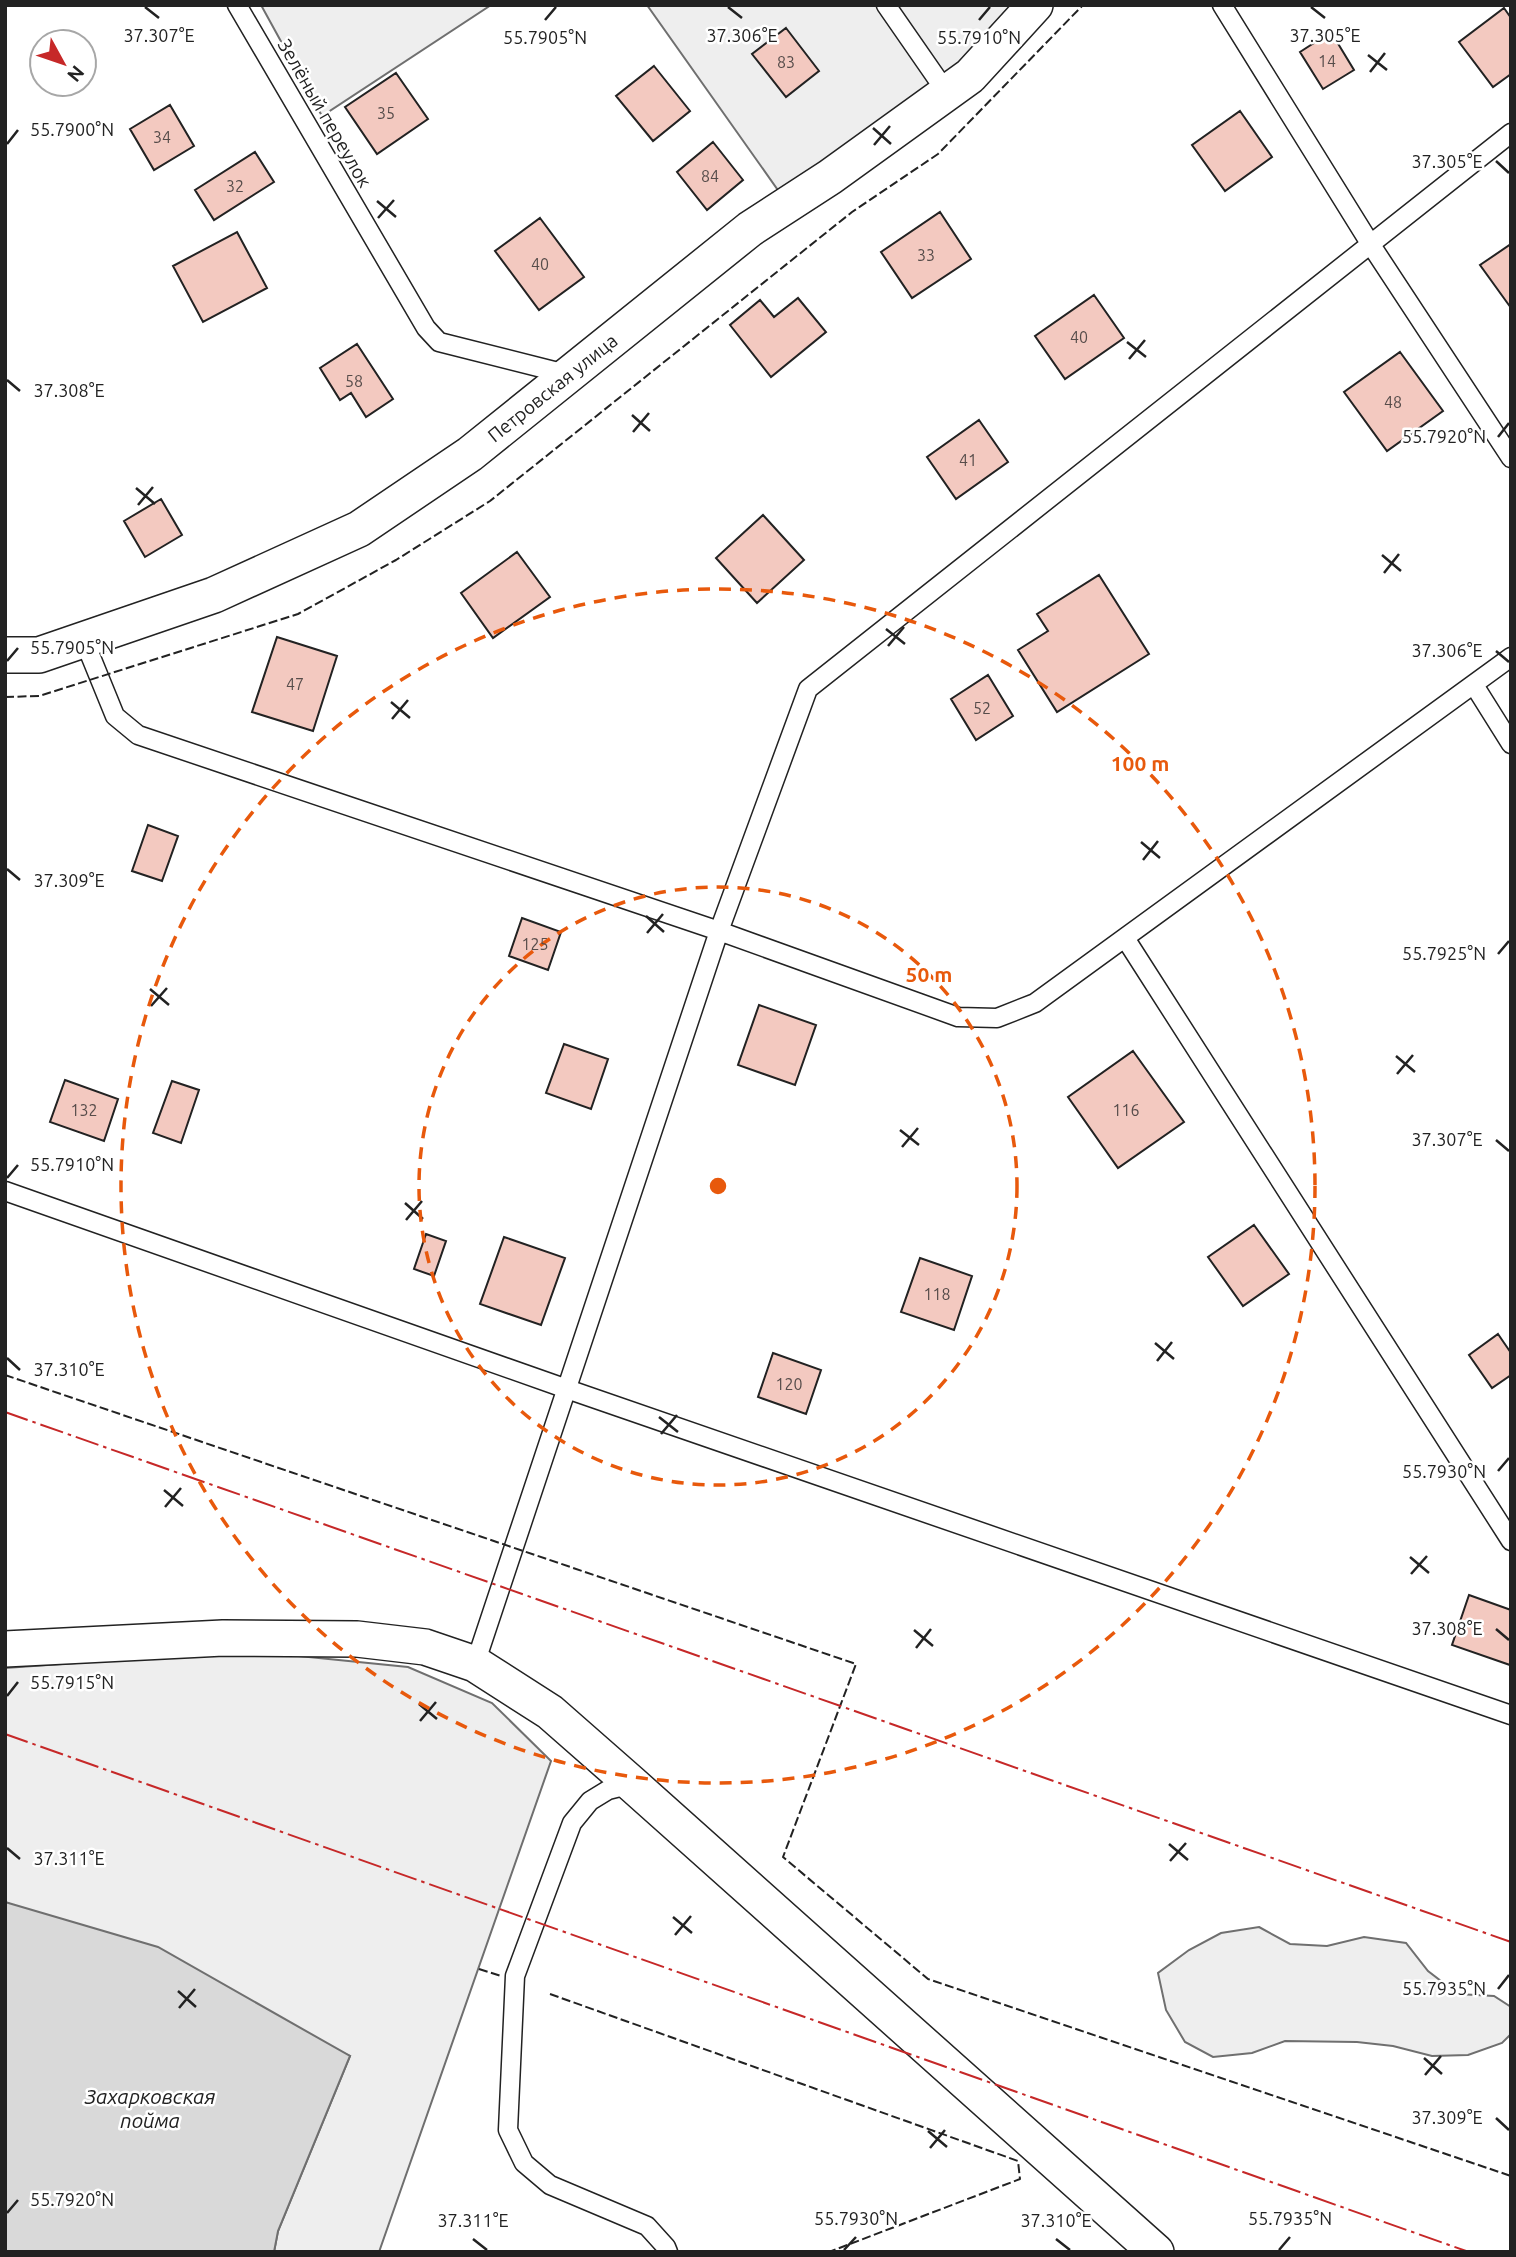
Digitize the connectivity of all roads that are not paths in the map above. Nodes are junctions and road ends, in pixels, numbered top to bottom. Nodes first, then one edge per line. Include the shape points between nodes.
1 (237, 5) edge
2 (886, 5) edge
3 (1035, 5) edge
4 (1222, 5) edge
5 (947, 93) junction
6 (1511, 133) edge
7 (1371, 245) junction
8 (568, 377) junction
9 (1511, 458) edge
10 (84, 640) junction
11 (5, 655) edge
12 (1511, 657) edge
13 (1474, 685) junction
14 (1511, 744) edge
15 (719, 931) junction
16 (1125, 938) junction
17 (5, 1191) edge
18 (566, 1389) junction
19 (1511, 1541) edge
20 (5, 1649) edge
21 (475, 1664) junction
22 (1511, 1716) edge
23 (632, 1784) junction
24 (668, 2252) edge
25 (1156, 2252) edge

1 - 8 lane, Зелёный переулок via 426,328 439,342
2 - 5 lane
3 - 5 street, Петровская улица via 970,76
4 - 7 lane
5 - 8 street, Петровская улица via 750,229
6 - 7 lane
7 - 9 lane
7 - 15 lane via 808,689
8 - 10 street, Петровская улица via 470,454 359,529 214,595
10 - 11 street, Петровская улица via 38,656
10 - 15 lane via 115,716 138,734
12 - 13 lane
13 - 14 lane
13 - 16 lane
15 - 16 lane via 958,1017 998,1018 1035,1003
15 - 18 lane
16 - 19 lane
17 - 18 lane
18 - 21 lane
18 - 22 lane
20 - 21 street via 223,1638 357,1639 425,1647
21 - 23 street via 550,1712
23 - 24 lane via 590,1801 572,1823 515,1976 508,2130 524,2163 550,2185 647,2226
23 - 25 street

